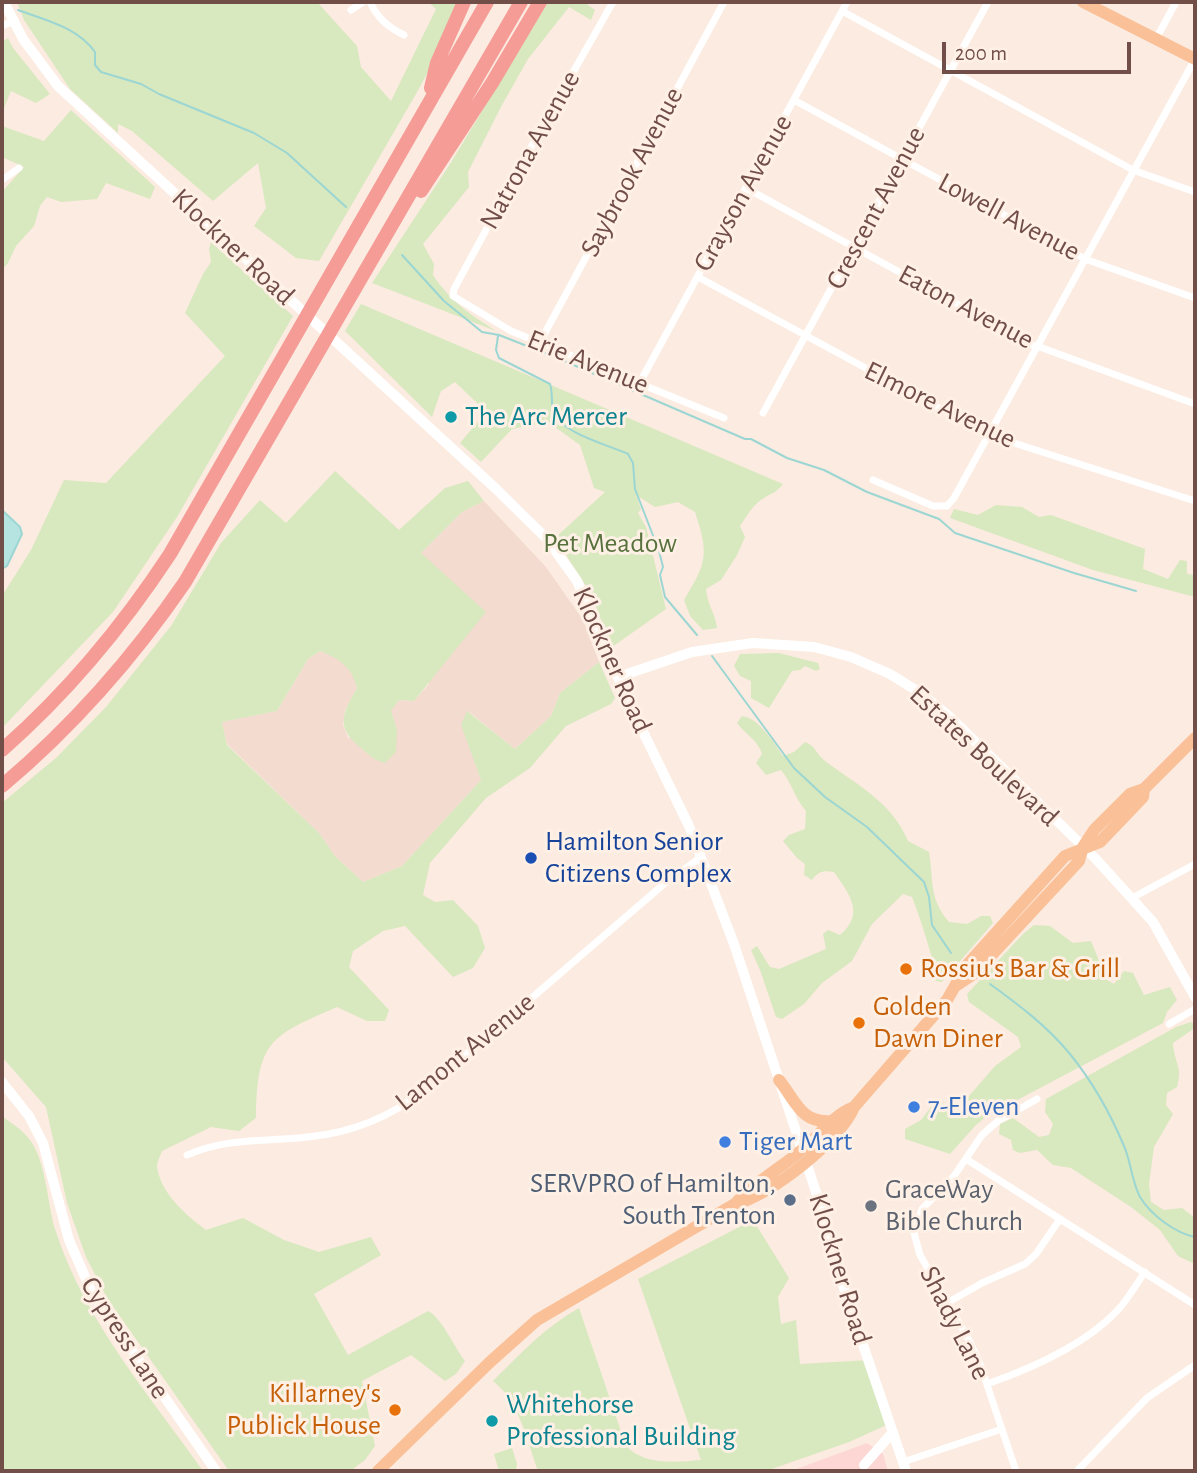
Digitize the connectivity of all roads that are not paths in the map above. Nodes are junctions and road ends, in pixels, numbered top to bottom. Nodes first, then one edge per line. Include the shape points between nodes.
1 (4, 2) edge
2 (363, 2) edge
3 (370, 2) edge
4 (464, 2) edge
5 (485, 2) edge
6 (521, 2) edge
7 (540, 2) edge
8 (613, 2) edge
9 (724, 2) edge
10 (847, 2) edge
11 (988, 2) edge
12 (1083, 2) edge
13 (1177, 2) edge
14 (351, 10) dead end
15 (842, 11) junction
16 (7, 24) edge
17 (404, 35) dead end
18 (1156, 39) junction
19 (1195, 59) edge
20 (950, 71) junction
21 (794, 100) junction
22 (429, 101) junction
23 (902, 159) junction
24 (19, 168) dead end
25 (1133, 170) junction
26 (2, 180) edge
27 (746, 188) junction
28 (1195, 192) edge
29 (388, 229) junction
30 (855, 247) junction
31 (1085, 259) junction
32 (698, 277) junction
33 (1195, 298) edge
34 (456, 299) joint
35 (806, 337) junction
36 (540, 342) junction
37 (1037, 346) junction
38 (639, 384) junction
39 (1195, 404) edge
40 (763, 413) dead end
41 (724, 418) dead end
42 (989, 435) junction
43 (873, 480) dead end
44 (1195, 501) edge
45 (618, 677) junction
46 (1195, 738) edge
47 (2, 750) edge
48 (2, 786) edge
49 (1083, 847) junction
50 (701, 857) junction
51 (1195, 864) edge
52 (1132, 898) junction
53 (1195, 997) edge
54 (1195, 1009) edge
55 (1169, 1024) dead end
56 (779, 1080) junction
57 (2, 1082) edge
58 (1037, 1099) dead end
59 (854, 1107) junction
60 (835, 1119) junction
61 (187, 1156) dead end
62 (804, 1156) junction
63 (966, 1159) junction
64 (1060, 1219) junction
65 (1145, 1272) junction
66 (947, 1303) junction
67 (1195, 1305) edge
68 (1195, 1365) edge
69 (987, 1384) junction
70 (1002, 1429) junction
71 (893, 1432) junction
72 (864, 1465) dead end
73 (904, 1466) edge
74 (216, 1471) edge
75 (379, 1471) edge
76 (1016, 1471) edge
77 (1077, 1471) edge

1 - 16 main road, Klockner Road
2 - 14 street
3 - 17 street via 388,27
4 - 22 highway via 436,62
5 - 22 highway
6 - 29 highway
7 - 29 highway via 411,207
8 - 34 street, Natrona Avenue via 454,289
9 - 36 street, Saybrook Avenue
10 - 15 street, Grayson Avenue
11 - 20 street, Crescent Avenue
12 - 18 main road
13 - 18 street
15 - 20 street
15 - 21 street, Grayson Avenue
16 - 45 main road, Klockner Road via 58,86 555,548 581,587
18 - 19 main road
19 - 25 street
20 - 23 street, Crescent Avenue
20 - 25 street
21 - 23 street, Lowell Avenue
21 - 27 street, Grayson Avenue
22 - 47 highway via 153,580 78,676
23 - 30 street, Crescent Avenue
23 - 31 street, Lowell Avenue
24 - 26 street
25 - 28 street
25 - 31 street
27 - 30 street, Eaton Avenue
27 - 32 street, Grayson Avenue
29 - 48 highway via 173,599 89,704
30 - 35 street, Crescent Avenue
30 - 37 street, Eaton Avenue
31 - 33 street, Lowell Avenue
31 - 37 street
32 - 35 street, Elmore Avenue
32 - 38 street, Grayson Avenue
34 - 36 street, Erie Avenue
35 - 40 street, Crescent Avenue
35 - 42 street, Elmore Avenue
36 - 38 street, Erie Avenue
37 - 39 street, Eaton Avenue
37 - 42 street
38 - 41 street, Erie Avenue
42 - 43 street via 947,506 933,506
42 - 44 street, Elmore Avenue
45 - 49 street, Estates Boulevard via 674,657 734,644 796,644 851,657 890,674 937,705
45 - 50 main road, Klockner Road
46 - 49 main road via 1100,842
49 - 52 street, Estates Boulevard
49 - 59 main road via 1079,861 1011,937 957,985
50 - 56 main road, Klockner Road
50 - 61 street, Lamont Avenue via 394,1111 320,1136 216,1144
51 - 52 street
52 - 53 street, Estates Boulevard via 1163,937
54 - 55 street
56 - 60 main road via 810,1120
56 - 62 main road, Klockner Road
57 - 74 street, Cypress Lane via 43,1143 69,1240 92,1293
58 - 63 street, Shady Lane via 989,1128
59 - 60 main road
59 - 62 main road via 844,1124
60 - 62 main road
62 - 71 main road, Klockner Road
62 - 75 main road via 750,1201 735,1204 537,1320
63 - 64 street
63 - 66 street, Shady Lane via 922,1209 915,1224 916,1247
64 - 65 street
64 - 66 street via 1031,1259
65 - 67 street
65 - 69 street via 1124,1303 1097,1328 1035,1367
66 - 69 street, Shady Lane
68 - 77 street via 1147,1398
69 - 70 street, Shady Lane
70 - 73 street
70 - 76 street, Shady Lane
71 - 72 main road
71 - 73 main road, Klockner Road

